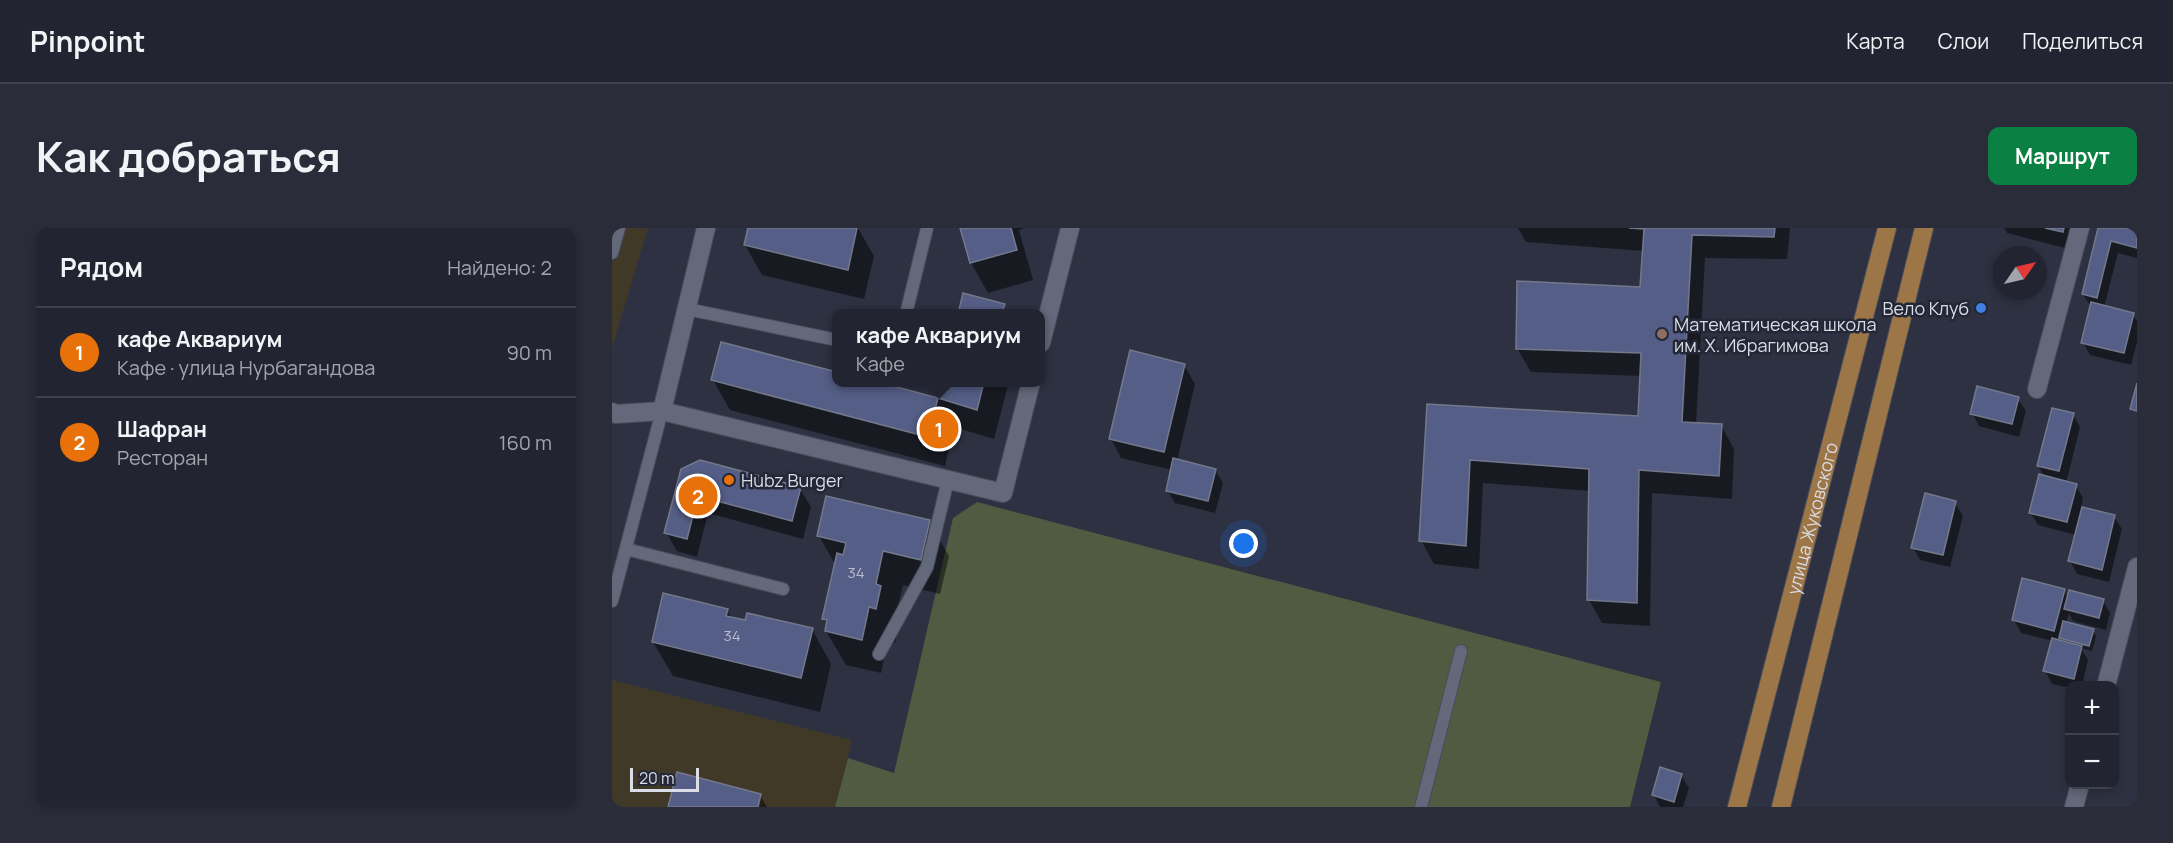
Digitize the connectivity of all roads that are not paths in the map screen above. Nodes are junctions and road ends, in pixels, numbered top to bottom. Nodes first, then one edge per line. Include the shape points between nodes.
1 (620, 228) edge
2 (706, 228) edge
3 (927, 228) edge
4 (1070, 228) edge
5 (1887, 228) edge
6 (1924, 228) edge
7 (2080, 228) edge
8 (612, 253) edge
9 (687, 309) junction
10 (907, 309) edge
11 (1045, 327) edge
12 (832, 339) edge
13 (1030, 387) edge
14 (2037, 389) dead end
15 (662, 411) junction
16 (612, 412) edge
17 (948, 480) junction
18 (626, 549) junction
19 (2137, 567) edge
20 (783, 589) dead end
21 (612, 601) edge
22 (1461, 651) dead end
23 (879, 654) dead end
24 (2107, 681) edge
25 (2079, 789) edge
26 (1421, 807) edge
27 (1737, 807) edge
28 (1781, 807) edge
29 (2074, 807) edge

1 - 8 lane
2 - 9 street
3 - 10 lane
4 - 11 street
5 - 27 main road, улица Жуковского
6 - 28 main road
7 - 14 street
9 - 12 lane
9 - 15 street
13 - 17 street via 1003,493
15 - 16 street
15 - 17 street
15 - 18 lane
17 - 23 lane via 927,567
18 - 20 lane
18 - 21 lane
19 - 24 street
22 - 26 lane
25 - 29 street

